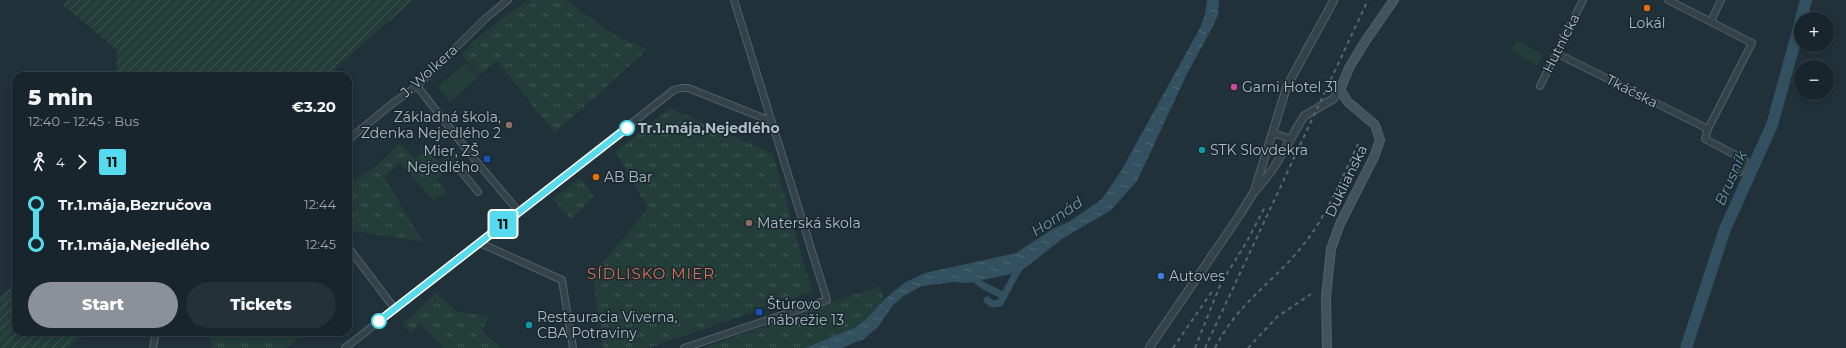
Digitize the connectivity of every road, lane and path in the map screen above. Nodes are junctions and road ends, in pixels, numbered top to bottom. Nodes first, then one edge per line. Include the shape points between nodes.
1 (508, 0) edge
2 (734, 0) edge
3 (1334, 0) edge
4 (1394, 0) edge
5 (1583, 0) edge
6 (1668, 0) edge
7 (1721, 0) edge
8 (1710, 21) junction
9 (1556, 53) junction
10 (417, 86) junction
11 (1540, 86) dead end
12 (1340, 90) junction
13 (771, 121) junction
14 (1708, 129) junction
15 (1273, 133) junction
16 (352, 137) edge
17 (1291, 139) junction
18 (457, 166) dead end
19 (1740, 172) dead end
20 (478, 192) dead end
21 (1254, 192) junction
22 (519, 212) junction
23 (480, 243) junction
24 (352, 252) edge
25 (395, 309) junction
26 (156, 336) edge
27 (154, 348) edge
28 (346, 348) edge
29 (573, 348) edge
30 (684, 348) edge
31 (1149, 348) edge
32 (1327, 348) edge

1 - 10 street, J. Wolkera via 486,18
2 - 13 street
3 - 15 street via 1287,86
4 - 12 main road via 1349,68
5 - 9 street, Hutnícka
6 - 8 street
7 - 8 street
8 - 14 street via 1752,43
9 - 11 street, Hutnícka
9 - 14 street, Tkáčska
10 - 16 street, J. Wolkera
10 - 22 street
12 - 17 street via 1333,99 1306,115
12 - 32 main road, Duklianska via 1348,102 1375,125 1380,140 1335,237 1329,260
13 - 22 street via 688,88 677,89
13 - 30 street via 827,300
14 - 19 street via 1705,139 1745,160
15 - 17 street
15 - 21 street
17 - 21 street via 1269,175
18 - 20 street
21 - 31 street
22 - 23 street
23 - 25 street
23 - 29 street via 562,280
24 - 25 street
25 - 28 street
26 - 27 street

